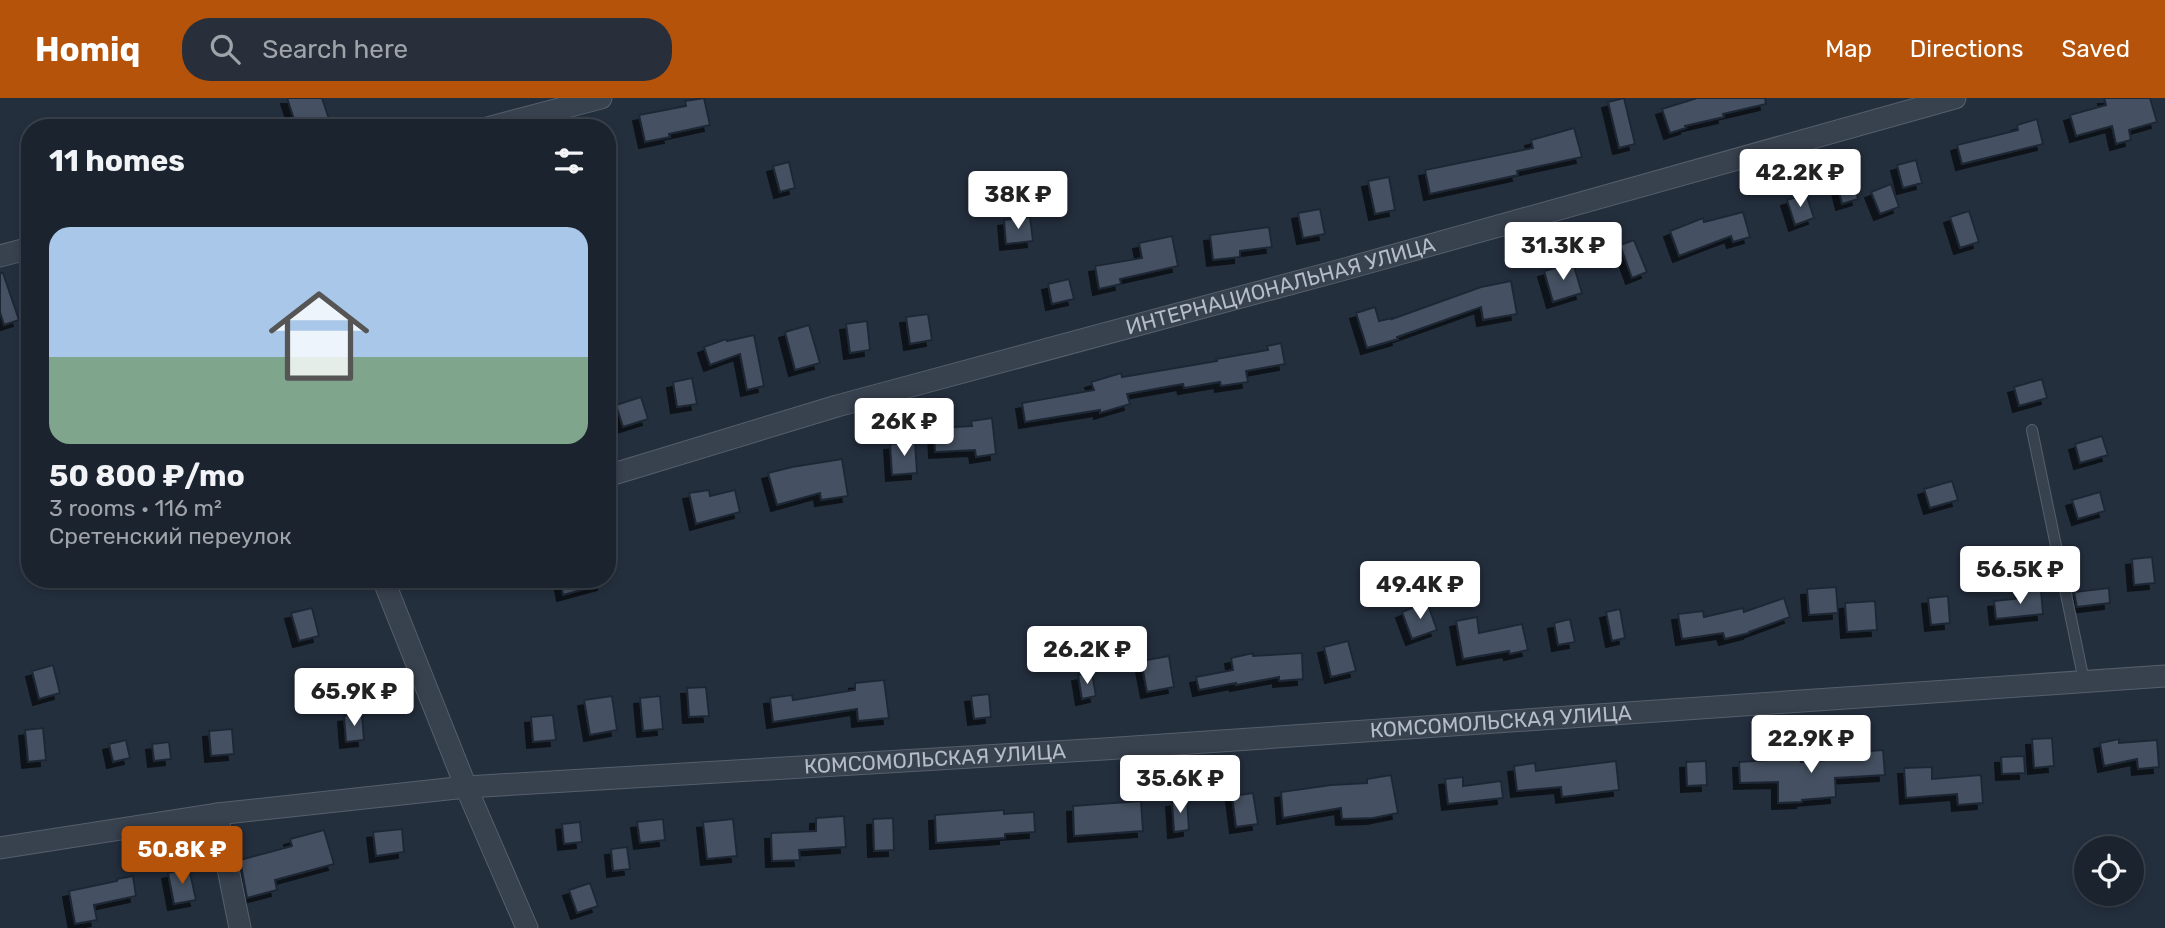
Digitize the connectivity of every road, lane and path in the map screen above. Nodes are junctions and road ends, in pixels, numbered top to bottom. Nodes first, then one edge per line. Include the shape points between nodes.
1 (601, 98) edge
2 (1955, 98) edge
3 (521, 119) edge
4 (21, 250) edge
5 (0, 256) edge
6 (2032, 430) dead end
7 (616, 474) edge
8 (387, 588) edge
9 (2165, 676) edge
10 (2084, 681) junction
11 (466, 787) junction
12 (217, 814) junction
13 (0, 848) edge
14 (240, 928) edge
15 (527, 928) edge

1 - 3 street
2 - 7 street, ИНТЕРНАЦИОНАЛЬНАЯ УЛИЦА via 837,406
4 - 5 street
6 - 10 lane
8 - 11 street
9 - 10 street, КОМСОМОЛЬСКАЯ УЛИЦА
10 - 11 street, КОМСОМОЛЬСКАЯ УЛИЦА via 1104,750
11 - 12 street, КОМСОМОЛЬСКАЯ УЛИЦА
11 - 15 street
12 - 13 street, КОМСОМОЛЬСКАЯ УЛИЦА
12 - 14 street

